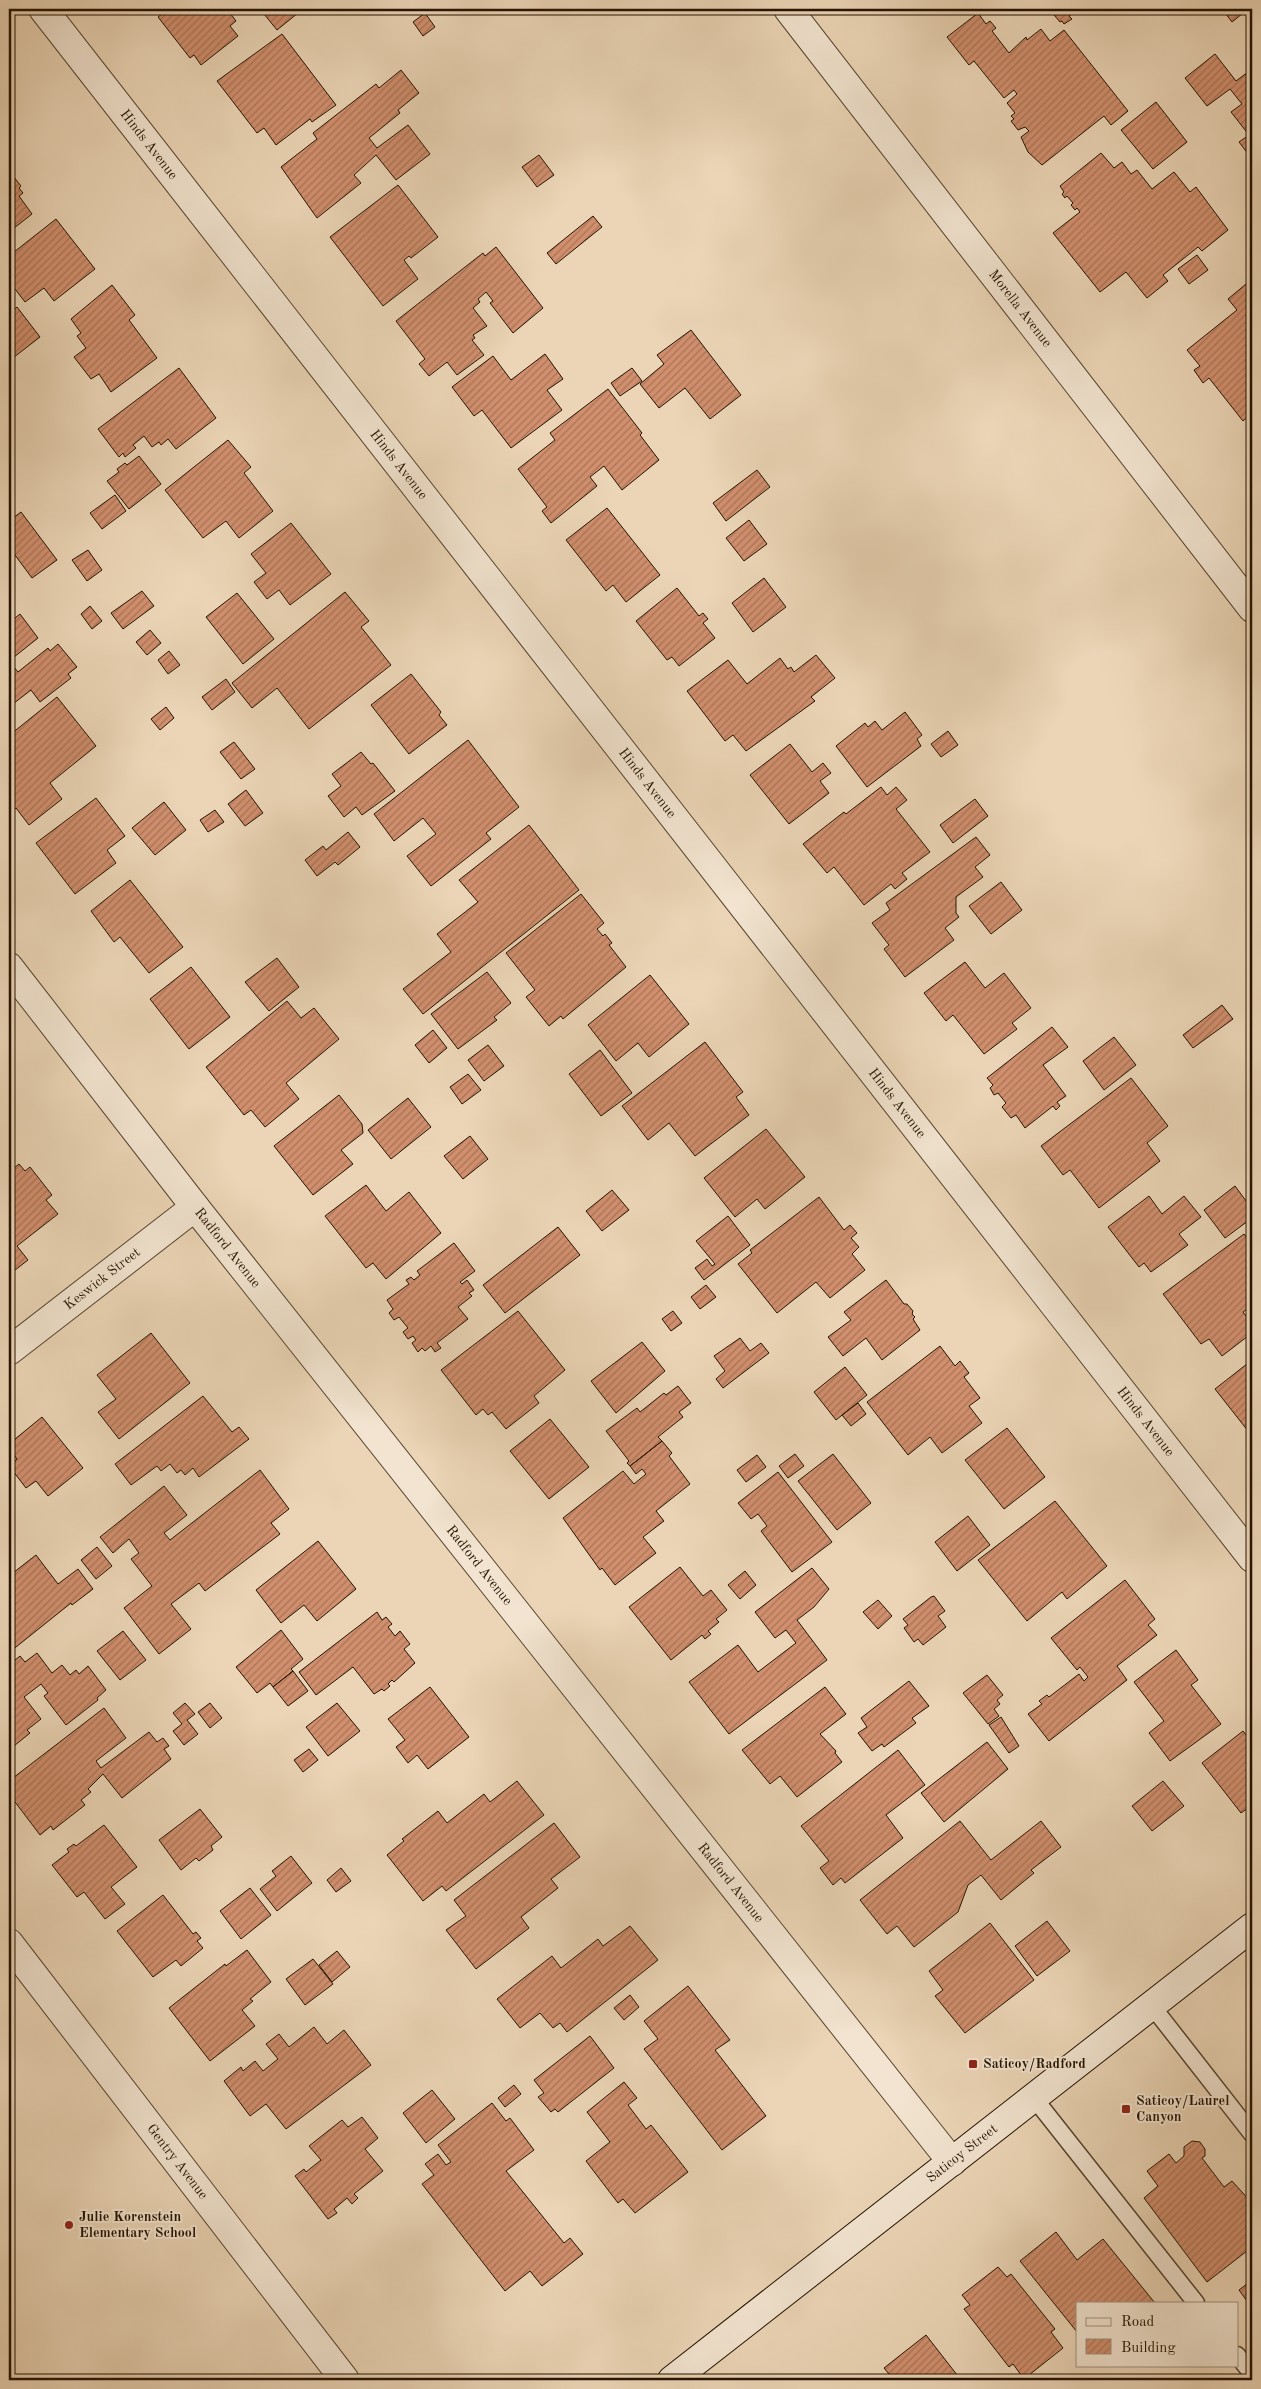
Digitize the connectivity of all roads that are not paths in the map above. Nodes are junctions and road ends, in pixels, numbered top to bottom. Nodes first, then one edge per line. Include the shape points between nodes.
1 (43, 9) edge
2 (788, 9) edge
3 (1252, 608) edge
4 (9, 967) edge
5 (195, 1207) junction
6 (9, 1351) edge
7 (1252, 1558) edge
8 (1252, 1928) edge
9 (9, 1943) edge
10 (1152, 2006) junction
11 (1034, 2098) junction
12 (1252, 2134) edge
13 (952, 2162) junction
14 (1195, 2302) edge
15 (1238, 2357) edge
16 (1249, 2370) dead end
17 (344, 2380) edge
18 (672, 2380) edge

1 - 7 street, Hinds Avenue
2 - 3 street, Morella Avenue
4 - 5 street, Radford Avenue
5 - 6 street, Keswick Street
5 - 13 street, Radford Avenue
8 - 10 street, Saticoy Street
9 - 17 street, Gentry Avenue
10 - 11 street, Saticoy Street
10 - 12 lane
11 - 13 street, Saticoy Street
11 - 14 lane
13 - 18 street, Saticoy Street
15 - 16 lane

